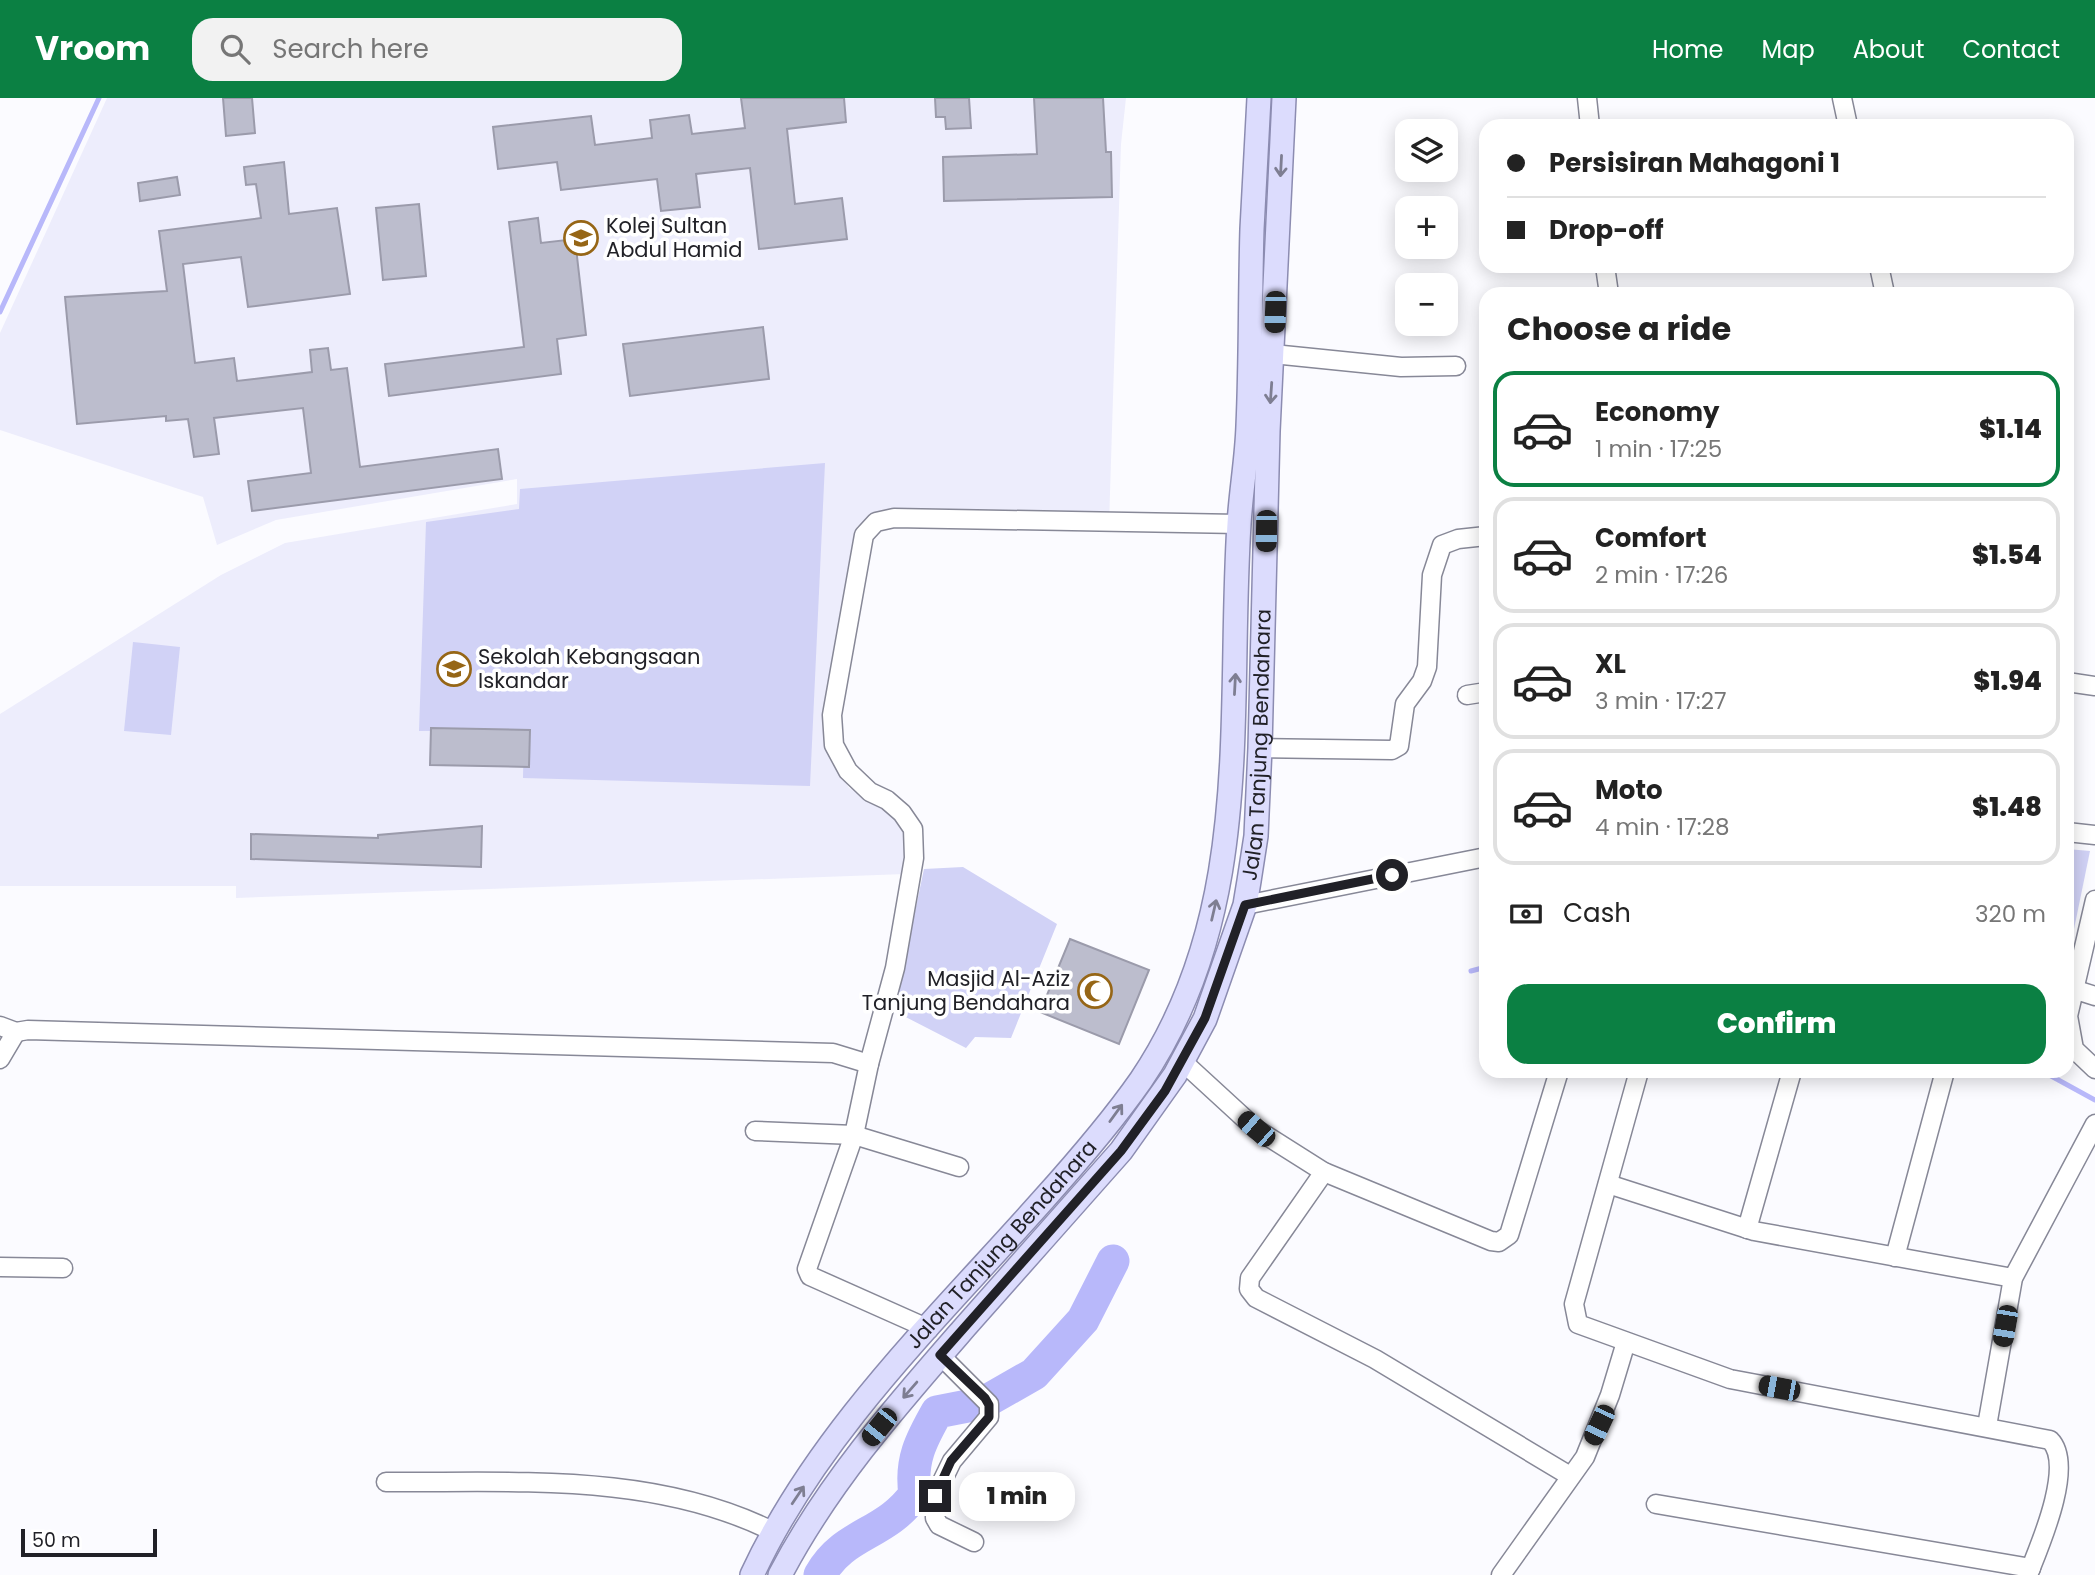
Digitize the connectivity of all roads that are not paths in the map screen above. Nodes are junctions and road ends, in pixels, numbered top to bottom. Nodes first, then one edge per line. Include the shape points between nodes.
1 (1259, 98) edge
2 (1284, 98) edge
3 (1587, 98) edge
4 (1842, 98) edge
5 (1589, 119) edge
6 (1846, 119) edge
7 (1273, 354) junction
8 (1456, 366) dead end
9 (1239, 524) junction
10 (1479, 537) edge
11 (2074, 683) edge
12 (2095, 686) edge
13 (1479, 693) edge
14 (1467, 695) dead end
15 (1260, 748) junction
16 (2074, 833) edge
17 (2093, 834) edge
18 (1479, 858) edge
19 (2095, 900) edge
20 (1245, 905) junction
21 (2074, 985) edge
22 (2074, 989) edge
23 (2095, 996) edge
24 (8, 1029) edge
25 (2074, 1045) edge
26 (0, 1059) edge
27 (1183, 1062) junction
28 (869, 1064) junction
29 (2095, 1069) edge
30 (1557, 1078) edge
31 (1637, 1078) edge
32 (1790, 1078) edge
33 (1942, 1078) edge
34 (2095, 1124) edge
35 (755, 1131) dead end
36 (854, 1135) junction
37 (959, 1167) dead end
38 (1324, 1172) junction
39 (1608, 1184) junction
40 (1747, 1229) junction
41 (1895, 1257) junction
42 (0, 1267) edge
43 (63, 1268) dead end
44 (2013, 1278) junction
45 (929, 1329) junction
46 (1626, 1342) junction
47 (940, 1355) junction
48 (1987, 1426) junction
49 (1570, 1476) junction
50 (386, 1482) dead end
51 (1656, 1504) dead end
52 (775, 1532) junction
53 (974, 1542) dead end
54 (2030, 1571) edge
55 (752, 1575) edge
56 (780, 1575) edge
57 (1502, 1575) edge

1 - 9 main road, Jalan Tanjung Bendahara via 1248,430
2 -> 7 main road, Jalan Tanjung Bendahara
3 - 5 street
4 - 6 street
7 - 8 street via 1401,367
7 -> 15 main road, Jalan Tanjung Bendahara
9 - 28 street via 894,518 876,522 864,535 832,715 834,745 848,771 870,793 902,813 913,829 914,858 895,968
45 -> 9 main road, Jalan Tanjung Bendahara via 1101,1135 1143,1077 1180,1010 1214,914 1226,835
10 - 15 street via 1442,545 1434,564 1427,667 1405,704 1399,746 1392,750
11 - 12 street
13 - 14 street
15 - 20 main road, Jalan Tanjung Bendahara via 1256,836
16 - 17 street
18 - 20 street
19 - 21 street
20 - 27 main road, Jalan Tanjung Bendahara via 1205,1018
22 - 23 street
24 - 26 street
24 - 28 street via 833,1053
25 - 29 street
27 - 38 street via 1256,1129
27 - 47 main road, Jalan Tanjung Bendahara via 1121,1151
28 - 36 street
30 - 38 street via 1509,1236 1504,1240 1491,1241
31 - 39 street
32 - 40 street
33 - 41 street
34 - 44 street
35 - 36 street
36 - 37 street
36 - 45 street via 807,1269 810,1276
38 - 49 street via 1250,1278 1249,1289 1255,1298 1376,1359
39 - 40 street
39 - 46 street via 1574,1313 1578,1324
40 - 41 street
41 - 44 street
42 - 43 street
44 - 48 street
52 -> 45 main road, Jalan Tanjung Bendahara via 832,1445
46 - 48 street via 1730,1379
46 - 49 street via 1599,1425 1585,1457
47 - 53 street via 987,1401 989,1417 951,1461 935,1496 939,1525
47 -> 56 main road, Jalan Tanjung Bendahara via 853,1460
48 - 54 street via 2038,1435 2058,1448 2060,1465 2052,1506
49 - 57 street
50 - 52 street via 601,1486 664,1493 712,1505
51 - 54 street
52 - 55 main road, Jalan Tanjung Bendahara

